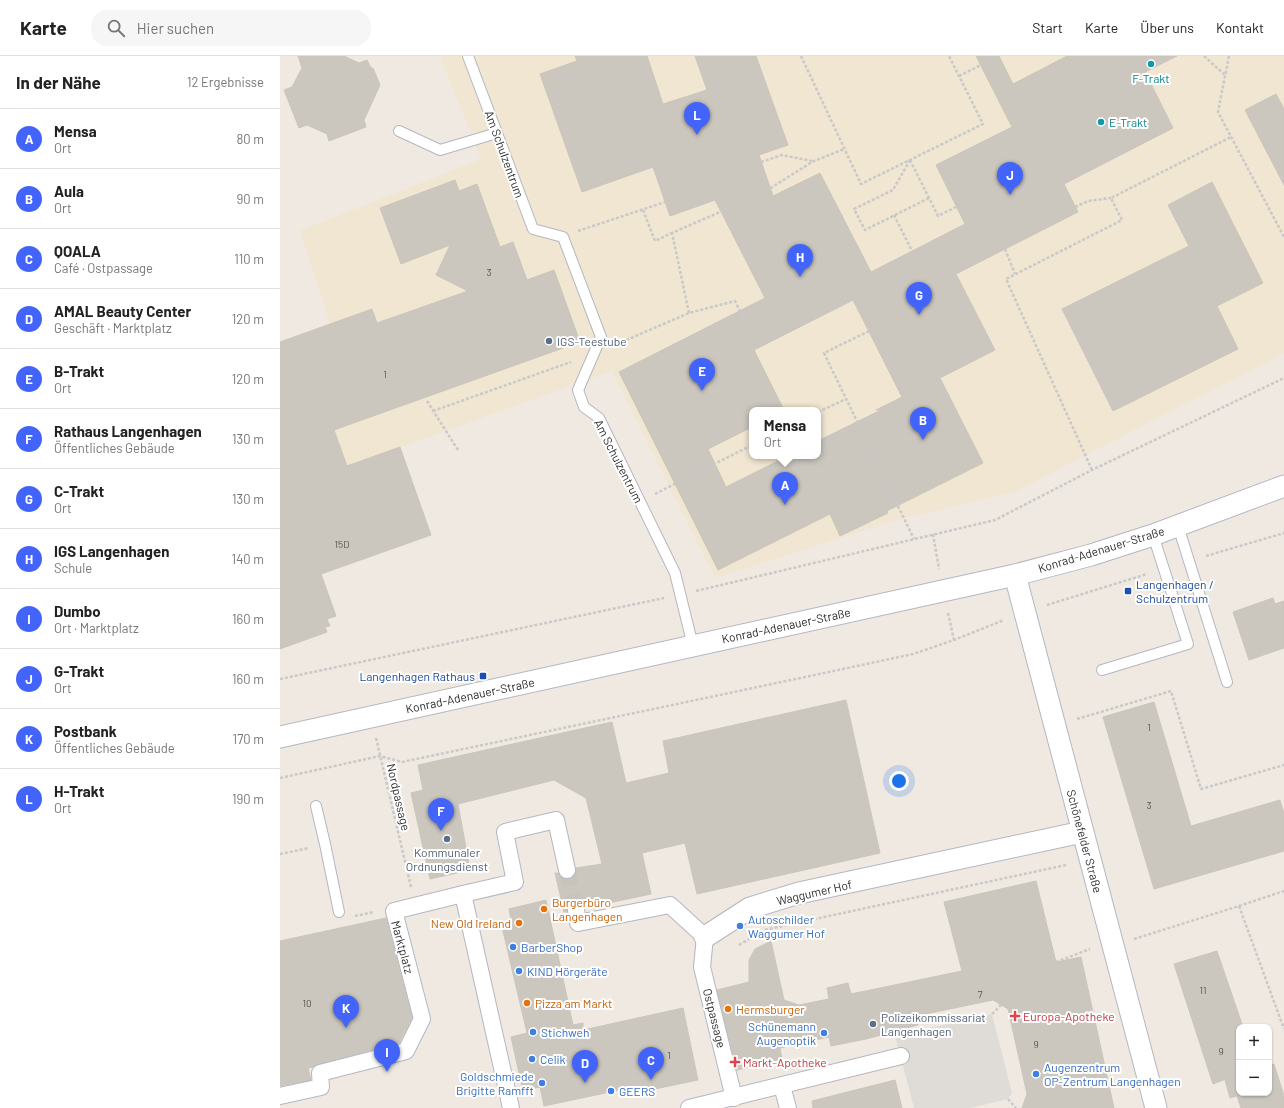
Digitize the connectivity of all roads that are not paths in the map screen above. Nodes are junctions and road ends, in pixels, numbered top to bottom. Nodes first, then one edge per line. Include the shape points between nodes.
1 (468, 56) edge
2 (399, 132) dead end
3 (497, 133) junction
4 (1284, 486) edge
5 (1178, 526) junction
6 (1152, 535) junction
7 (1015, 575) junction
8 (693, 646) junction
9 (1102, 670) dead end
10 (1227, 682) dead end
11 (280, 737) edge
12 (316, 806) dead end
13 (1082, 832) junction
14 (567, 870) tunnel mouth
15 (463, 894) junction
16 (576, 910) tunnel mouth
17 (339, 912) road end
18 (705, 937) junction
19 (901, 1056) dead end
20 (782, 1086) junction
21 (280, 1096) edge
22 (734, 1098) junction
23 (511, 1108) edge
24 (689, 1108) edge
25 (788, 1108) edge
26 (1156, 1108) edge

1 - 3 lane, Am Schulzentrum
2 - 3 lane via 440,150
3 - 8 lane, Am Schulzentrum via 533,229 562,237 600,337 578,390 584,407 599,418 675,573
4 - 5 street, Konrad-Adenauer-Straße
5 - 6 street, Konrad-Adenauer-Straße
5 - 10 lane
6 - 7 street, Konrad-Adenauer-Straße via 1091,555
6 - 9 lane via 1188,644
7 - 8 street, Konrad-Adenauer-Straße
7 - 13 street, Schönefelder Straße
8 - 11 street, Konrad-Adenauer-Straße
12 - 17 lane
13 - 18 street, Waggumer Hof via 799,893 750,908
13 - 26 street, Schönefelder Straße
14 - 15 street via 556,820 505,832 515,882
15 - 21 street, Marktplatz via 394,911 422,1019 406,1051 320,1073 321,1087
15 - 23 street
16 - 18 street via 578,923 670,905
18 - 22 street, Ostpassage via 702,967
19 - 20 street
20 - 22 street
20 - 25 street
22 - 24 street

